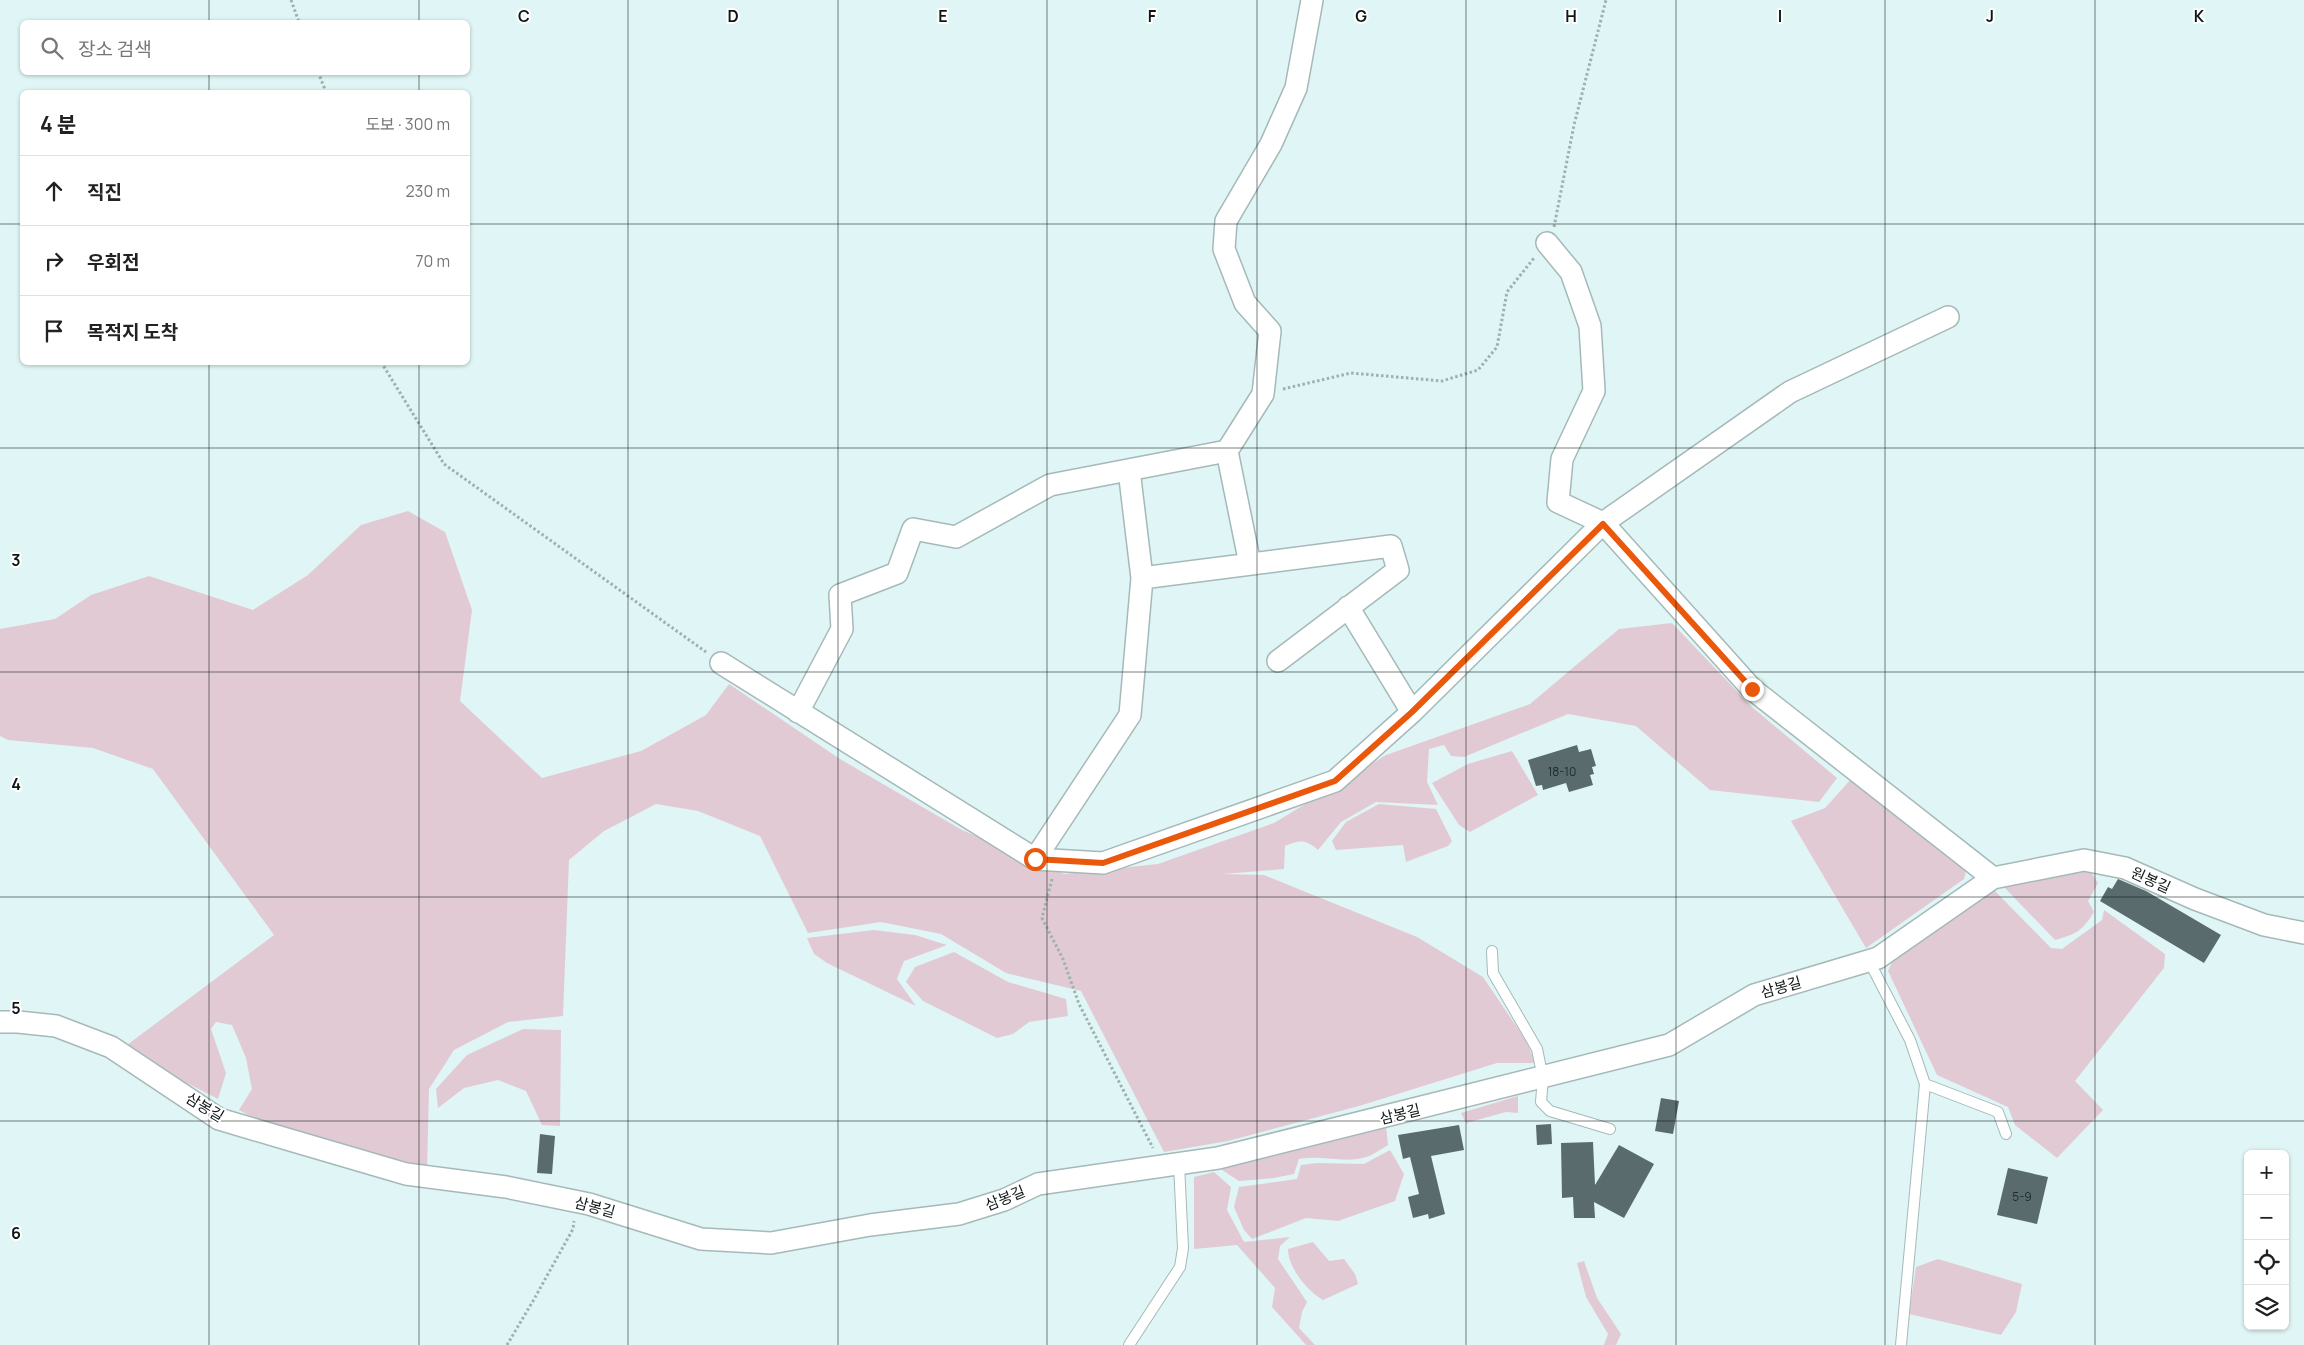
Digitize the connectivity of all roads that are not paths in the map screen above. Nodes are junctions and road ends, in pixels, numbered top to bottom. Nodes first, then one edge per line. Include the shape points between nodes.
1 (1312, 0) edge
2 (1547, 243) road end
3 (1948, 317) dead end
4 (1227, 451) junction
5 (1129, 470) junction
6 (1603, 524) junction
7 (1250, 564) junction
8 (1142, 578) junction
9 (1348, 607) junction
10 (1278, 661) dead end
11 (721, 663) road end
12 (798, 712) junction
13 (1412, 712) junction
14 (1035, 859) junction
15 (1994, 878) junction
16 (2304, 933) edge
17 (1492, 951) dead end
18 (1868, 961) junction
19 (0, 1022) edge
20 (1543, 1078) junction
21 (1925, 1084) junction
22 (1610, 1129) dead end
23 (2006, 1134) dead end
24 (1171, 1165) junction
25 (1129, 1345) edge
26 (1901, 1345) edge

1 - 4 street via 1296,88 1271,144 1226,221 1224,249 1245,303 1270,331 1263,394
2 - 6 street via 1571,272 1590,326 1594,391 1562,459 1558,502
3 - 6 street via 1790,392
4 - 5 street
4 - 7 street
5 - 8 street
5 - 12 street via 1050,485 956,537 913,529 898,573 840,595 842,629
6 - 13 street
6 - 15 street via 1752,689
7 - 8 street
7 - 9 street via 1391,546 1398,570
8 - 14 street via 1130,715
9 - 10 street
9 - 13 street
11 - 12 street
12 - 14 street
13 - 14 street via 1335,781 1103,863
15 - 16 street, 원봉길 via 2084,860 2125,868 2264,925
15 - 18 street, 삼봉길 via 1878,958
17 - 20 lane via 1493,973 1536,1049
18 - 20 street, 삼봉길 via 1754,995 1669,1045
18 - 21 lane via 1910,1040
19 - 24 street, 삼봉길 via 56,1026 111,1047 219,1119 406,1174 506,1187 579,1202 701,1239 771,1243 870,1224 959,1214 1004,1200 1038,1184
20 - 22 lane via 1541,1102 1550,1112
20 - 24 street, 삼봉길 via 1218,1158
21 - 23 lane via 1998,1112
21 - 26 lane
24 - 25 lane via 1183,1248 1180,1267

